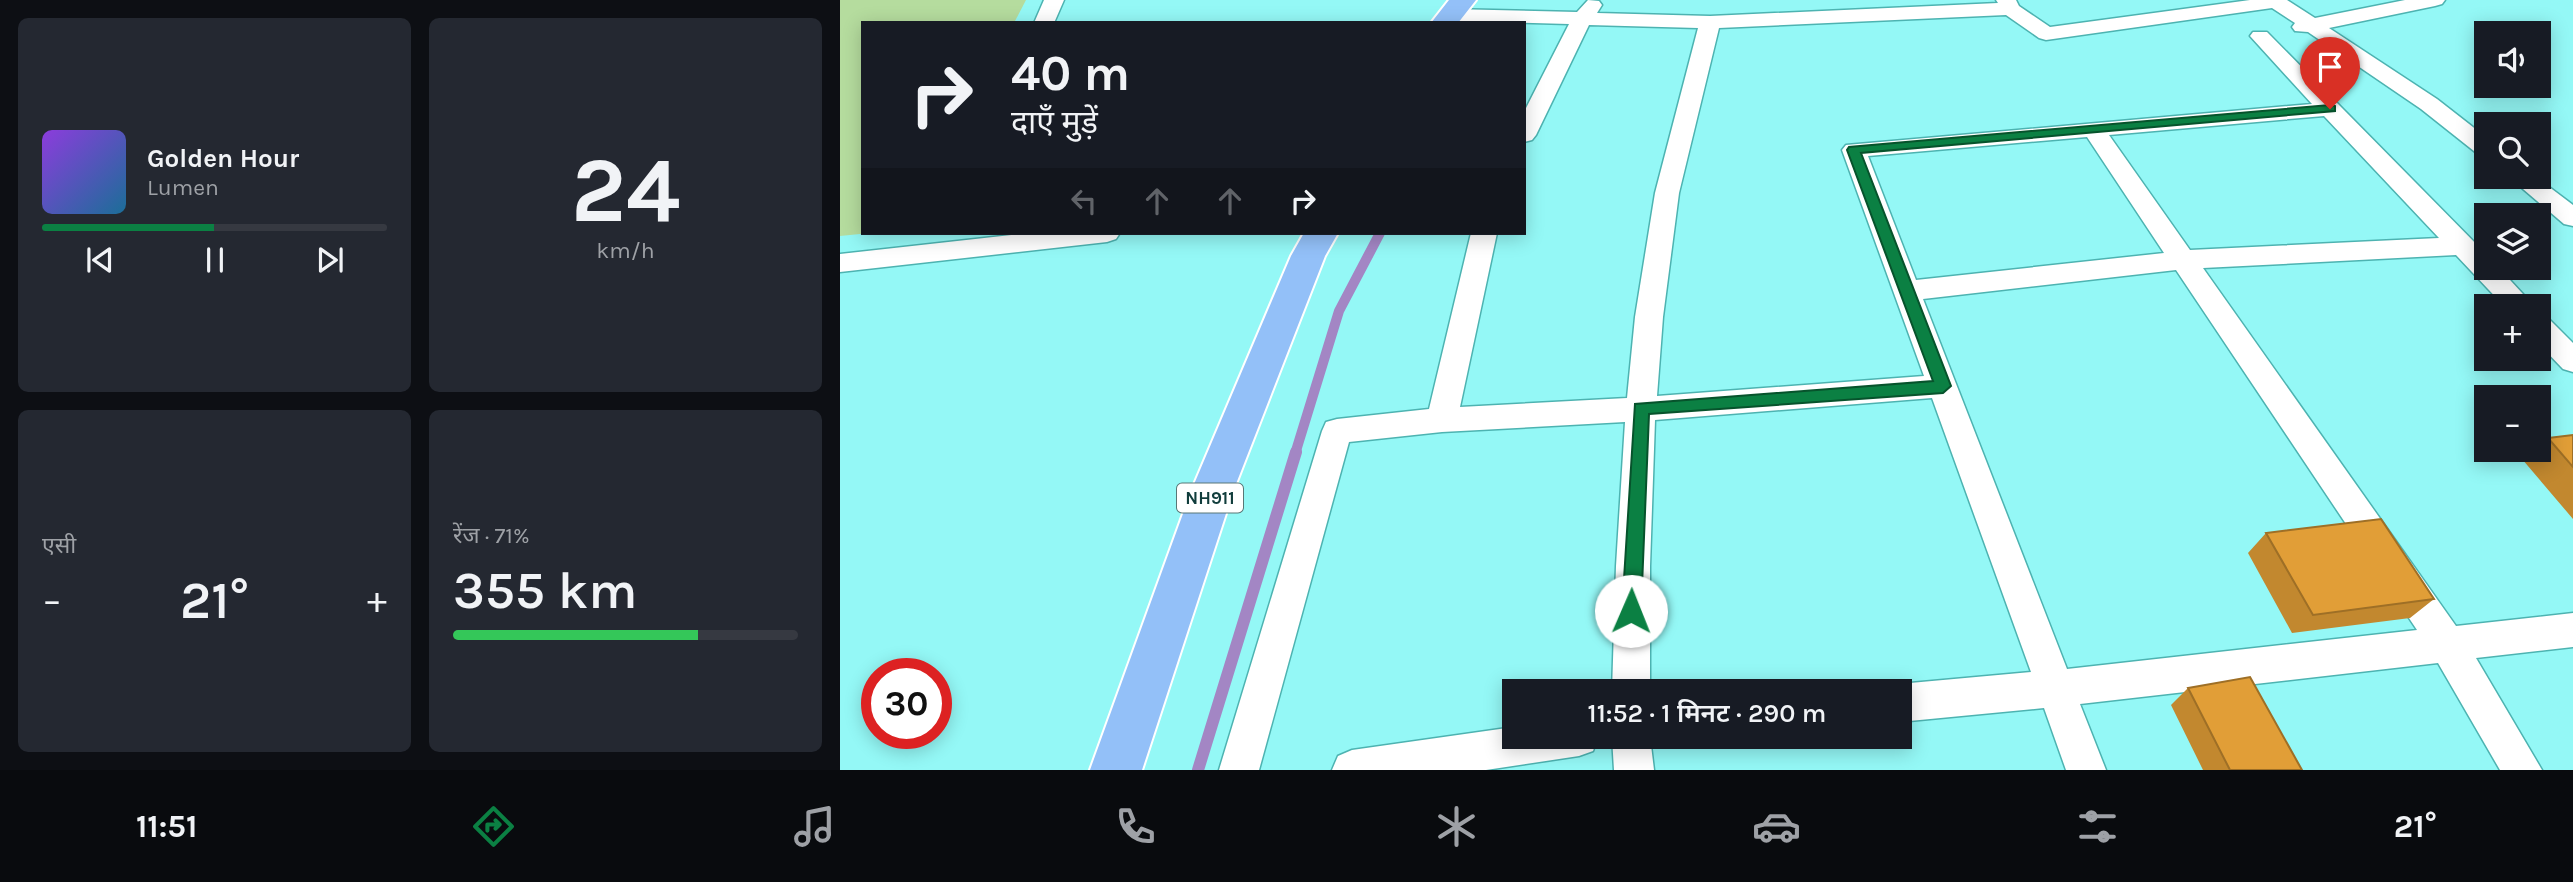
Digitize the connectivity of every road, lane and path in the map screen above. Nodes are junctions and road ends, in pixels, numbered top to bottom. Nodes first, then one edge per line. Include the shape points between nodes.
1 (1054, 0) edge
2 (1595, 0) edge
3 (1752, 0) edge
4 (2435, 0) edge
5 (2269, 1) edge
6 (2008, 5) edge
7 (1452, 13) edge
8 (1582, 19) junction
9 (1045, 21) edge
10 (1747, 21) junction
11 (1710, 22) junction
12 (2313, 25) junction
13 (2260, 36) junction
14 (2330, 109) junction
15 (2093, 130) junction
16 (1526, 131) edge
17 (2474, 140) edge
18 (2536, 189) edge
19 (2573, 218) edge
20 (1070, 235) edge
21 (1320, 235) edge
22 (1484, 235) edge
23 (942, 242) edge
24 (2463, 246) junction
25 (2183, 260) junction
26 (840, 263) edge
27 (1907, 291) junction
28 (2509, 294) edge
29 (2554, 330) edge
30 (2573, 361) edge
31 (1943, 386) junction
32 (1641, 409) junction
33 (1442, 420) junction
34 (2573, 630) edge
35 (2447, 644) junction
36 (1631, 679) edge
37 (2057, 688) junction
38 (1912, 702) edge
39 (1502, 748) edge
40 (1632, 749) edge
41 (1116, 770) edge
42 (1239, 770) edge
43 (1352, 770) edge
44 (1634, 770) edge
45 (2086, 770) edge
46 (2522, 770) edge

1 - 9 street
2 - 8 street
3 - 10 street
4 - 12 street
5 - 6 street via 2046,34
5 - 12 street
5 - 13 street
6 - 10 street
7 - 8 street
8 - 11 street
8 - 16 street
10 - 11 street
11 - 32 street via 1667,191
12 - 13 street
12 - 17 street
13 - 14 street
14 - 15 street
14 - 24 street
15 - 25 street
15 - 27 street via 1854,150
18 - 19 street
20 - 23 street
21 - 41 highway, NH911 via 1213,489
22 - 33 street
23 - 26 street
24 - 25 street
24 - 28 street
25 - 27 street
25 - 35 street
27 - 31 street
29 - 30 street
31 - 32 street
31 - 37 street
32 - 33 street
32 - 36 street via 1631,584
33 - 42 street via 1338,431
34 - 35 street
35 - 37 street
35 - 46 street
37 - 38 street
37 - 45 street
39 - 43 street
40 - 44 street

